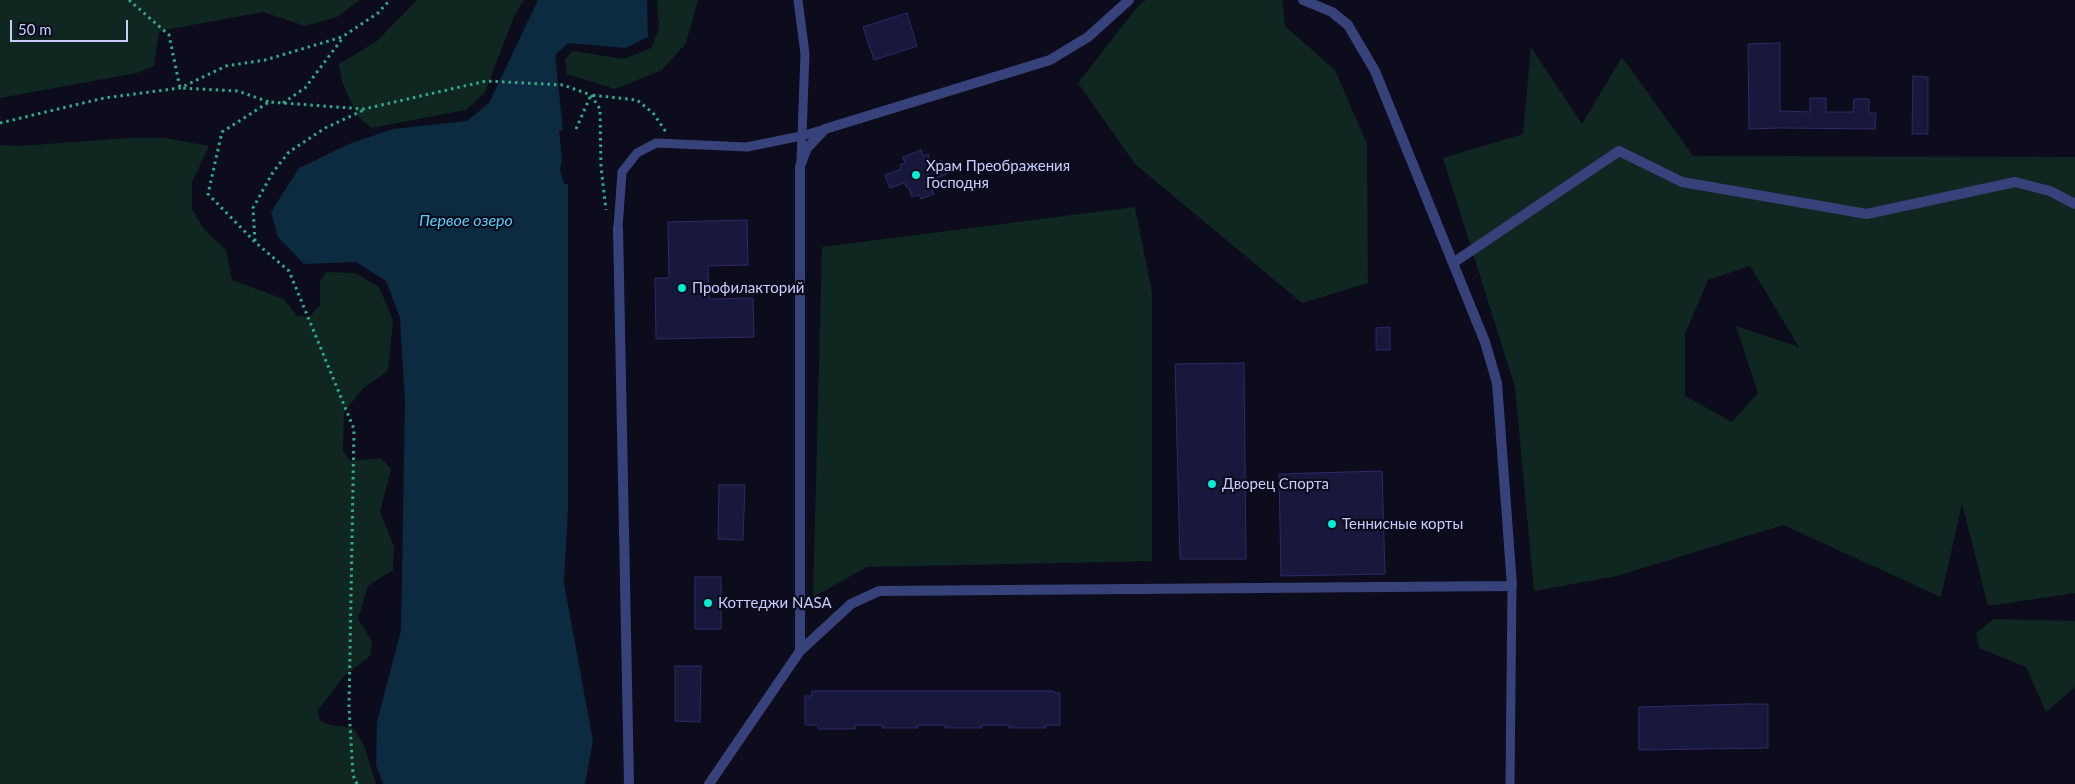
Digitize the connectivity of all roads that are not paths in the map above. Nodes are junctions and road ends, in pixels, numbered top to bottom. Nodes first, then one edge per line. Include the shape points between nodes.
1 (798, 0) edge
2 (1129, 0) edge
3 (1303, 0) edge
4 (825, 128) junction
5 (802, 136) junction
6 (800, 166) junction
7 (2075, 204) edge
8 (618, 228) joint
9 (1453, 263) junction
10 (1512, 586) junction
11 (800, 651) junction
12 (629, 784) edge
13 (710, 784) edge
14 (1510, 784) edge

1 - 5 lane via 805,54
2 - 4 street via 1088,37 1050,60
3 - 9 street via 1332,12 1348,26 1363,48
4 - 5 lane
4 - 6 street via 807,148
5 - 6 lane
5 - 8 lane via 748,147 656,144 637,153 622,172
6 - 11 street
7 - 9 street via 2050,191 2014,182 1867,214 1682,182 1619,151
8 - 12 street
9 - 10 street via 1486,342 1497,383
10 - 11 street via 879,591 851,604
10 - 14 lane
11 - 13 street

